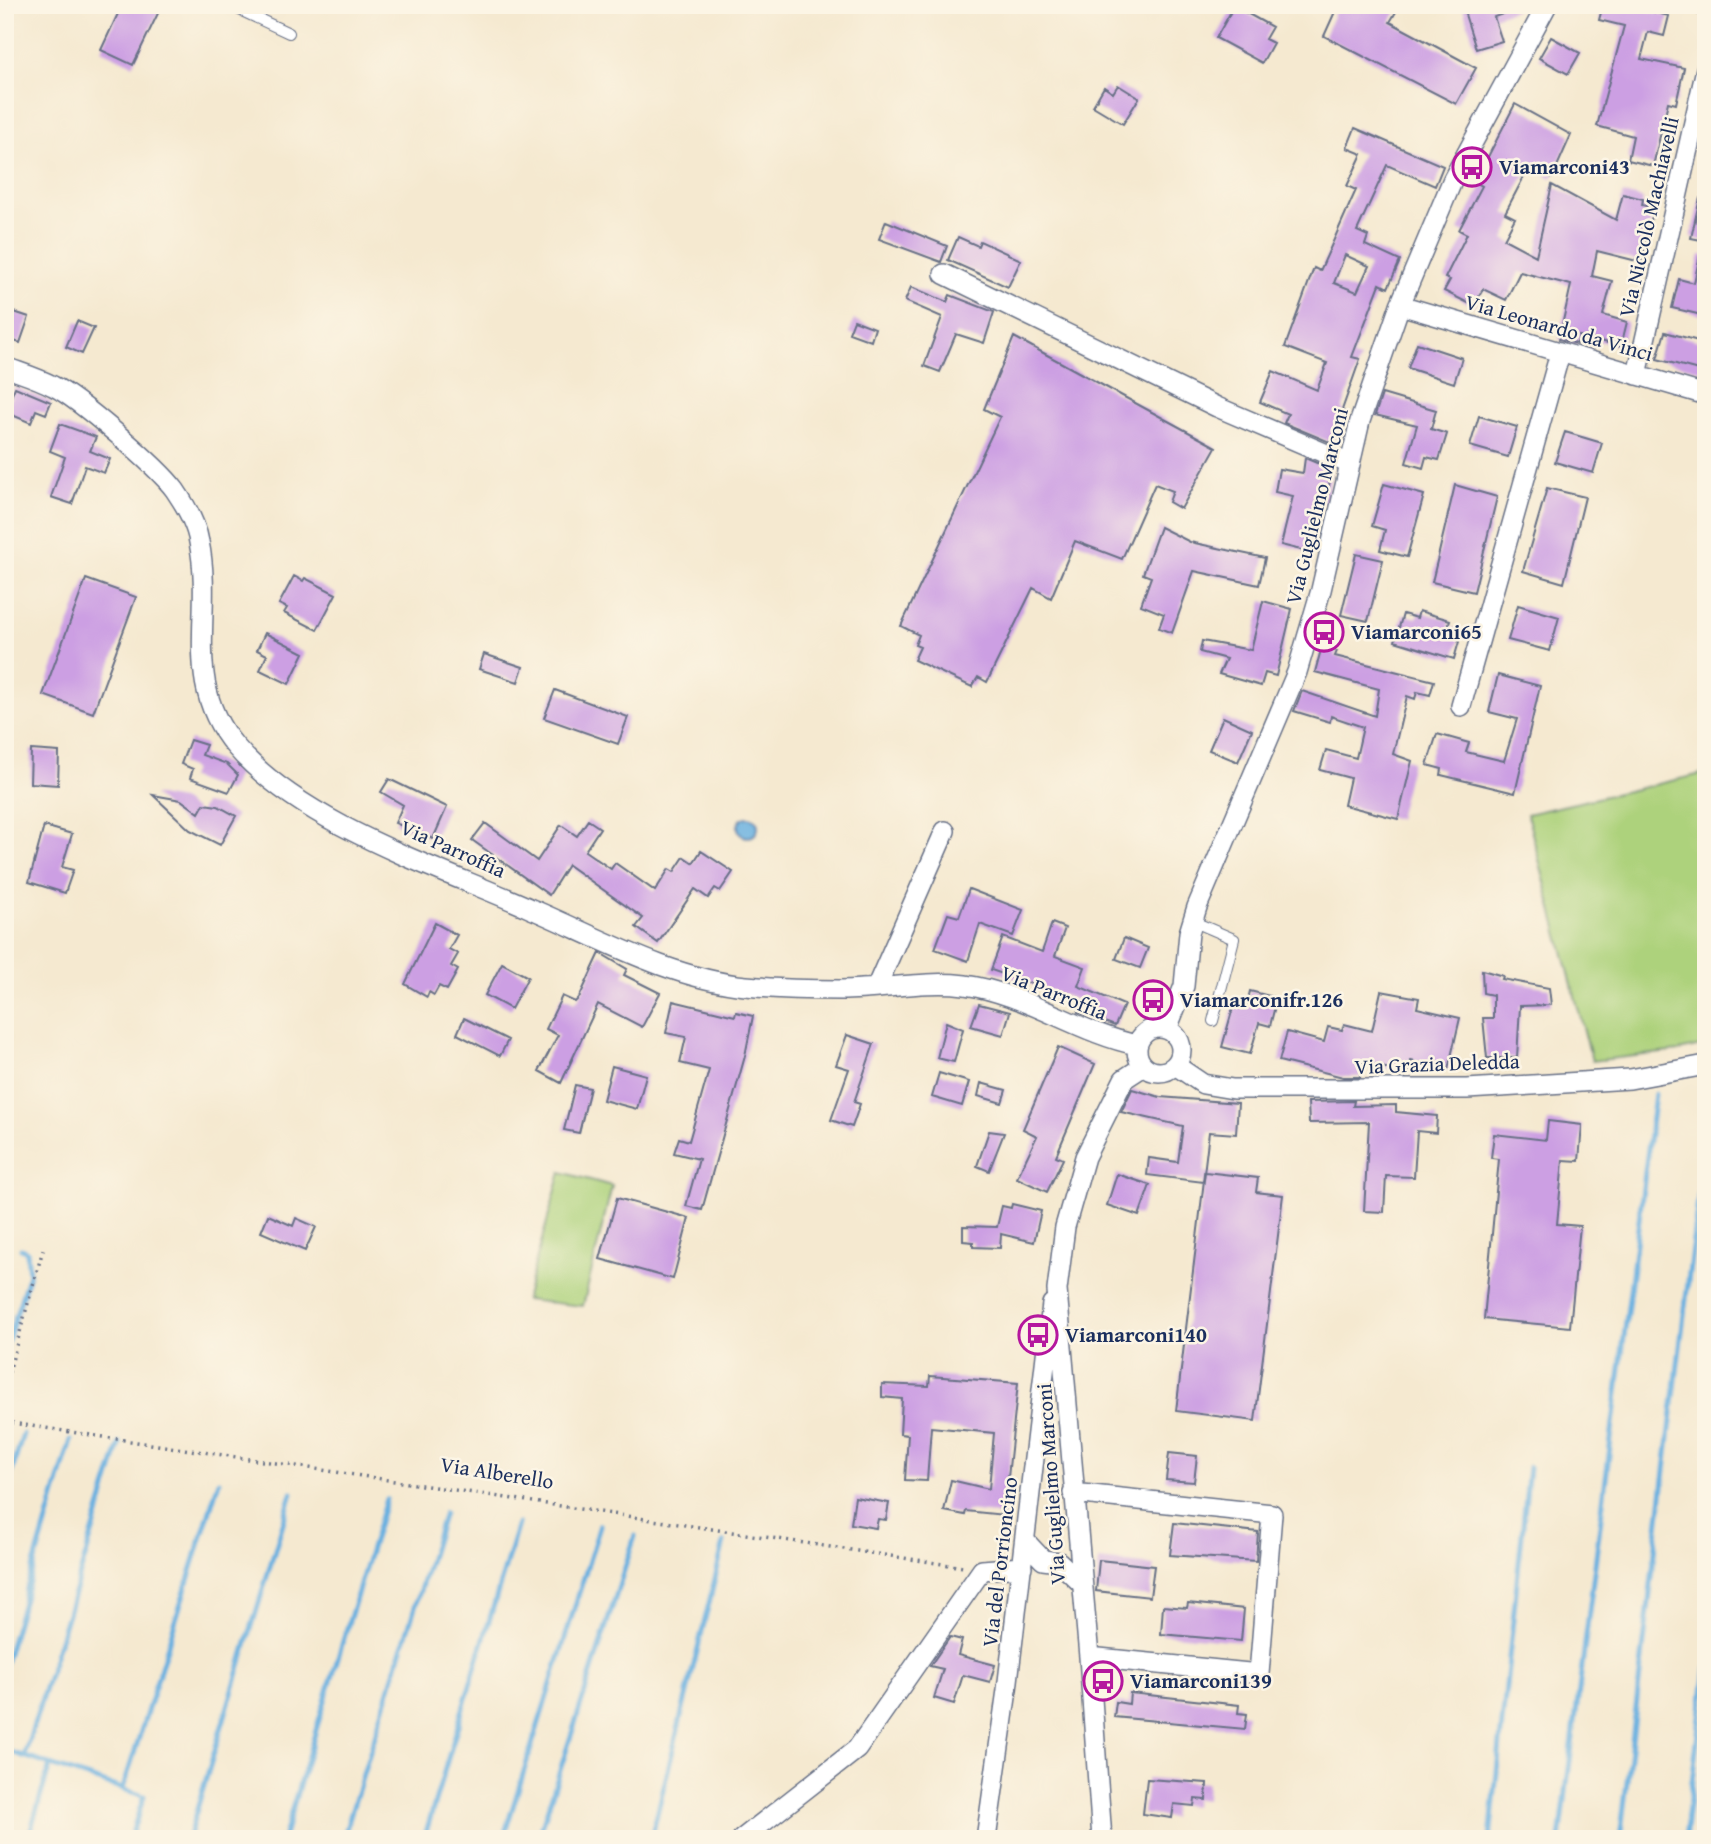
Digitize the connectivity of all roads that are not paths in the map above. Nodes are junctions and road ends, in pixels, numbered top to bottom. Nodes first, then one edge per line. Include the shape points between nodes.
1 (229, 5) edge
2 (1547, 5) edge
3 (289, 33) dead end
4 (1706, 69) edge
5 (944, 274) dead end
6 (1400, 305) junction
7 (1560, 352) junction
8 (5, 367) edge
9 (1637, 375) junction
10 (1706, 395) edge
11 (1350, 464) junction
12 (1461, 706) dead end
13 (945, 831) dead end
14 (1192, 921) junction
15 (876, 988) junction
16 (1213, 1021) dead end
17 (1167, 1029) junction
18 (1137, 1045) junction
19 (1175, 1065) junction
20 (1706, 1065) edge
21 (1144, 1066) junction
22 (1057, 1290) junction
23 (1034, 1462) junction
24 (1071, 1472) junction
25 (1073, 1493) junction
26 (1025, 1541) junction
27 (1077, 1545) junction
28 (1051, 1561) junction
29 (1021, 1570) junction
30 (1081, 1583) junction
31 (1089, 1657) junction
32 (742, 1839) edge
33 (986, 1839) edge
34 (1102, 1839) edge

1 - 3 lane
2 - 6 street, Via Guglielmo Marconi via 1453,179
4 - 9 street, Via Niccolò Machiavelli
5 - 11 street via 1217,407
6 - 7 street, Via Leonardo da Vinci
6 - 11 street, Via Guglielmo Marconi via 1371,383
7 - 9 street, Via Leonardo da Vinci
7 - 12 street
8 - 15 street, Via Parroffia via 64,393 173,487 191,516 200,544 200,658 216,716 234,746 284,792 351,830 676,971 746,986
9 - 10 street, Via Leonardo da Vinci
11 - 14 street, Via Guglielmo Marconi via 1297,672
13 - 15 street
14 - 16 lane via 1234,939
14 - 17 street, Via Guglielmo Marconi via 1184,986
15 - 18 street, Via Parroffia via 936,984 992,990 1109,1040
17 - 18 street via 1152,1029
17 - 19 street via 1181,1047
18 - 21 street
19 - 20 street, Via Grazia Deledda via 1203,1084 1233,1090 1466,1089 1630,1079
19 - 21 street via 1161,1071
21 - 22 street, Via Guglielmo Marconi via 1124,1079 1085,1157 1065,1227
22 - 23 street, Via del Porrioncino via 1050,1312
22 - 24 street, Via Guglielmo Marconi
23 - 24 street via 1055,1451 1065,1456
23 - 26 street, Via del Porrioncino
24 - 25 street, Via Guglielmo Marconi
25 - 27 street, Via Guglielmo Marconi
25 - 31 street via 1272,1514 1259,1674
26 - 28 street
26 - 29 street, Via del Porrioncino
27 - 28 street
27 - 30 street, Via Guglielmo Marconi
28 - 29 street
28 - 30 street
29 - 32 street via 982,1570 857,1749
29 - 33 street, Via del Porrioncino
30 - 31 street, Via Guglielmo Marconi
31 - 34 street, Via Guglielmo Marconi

